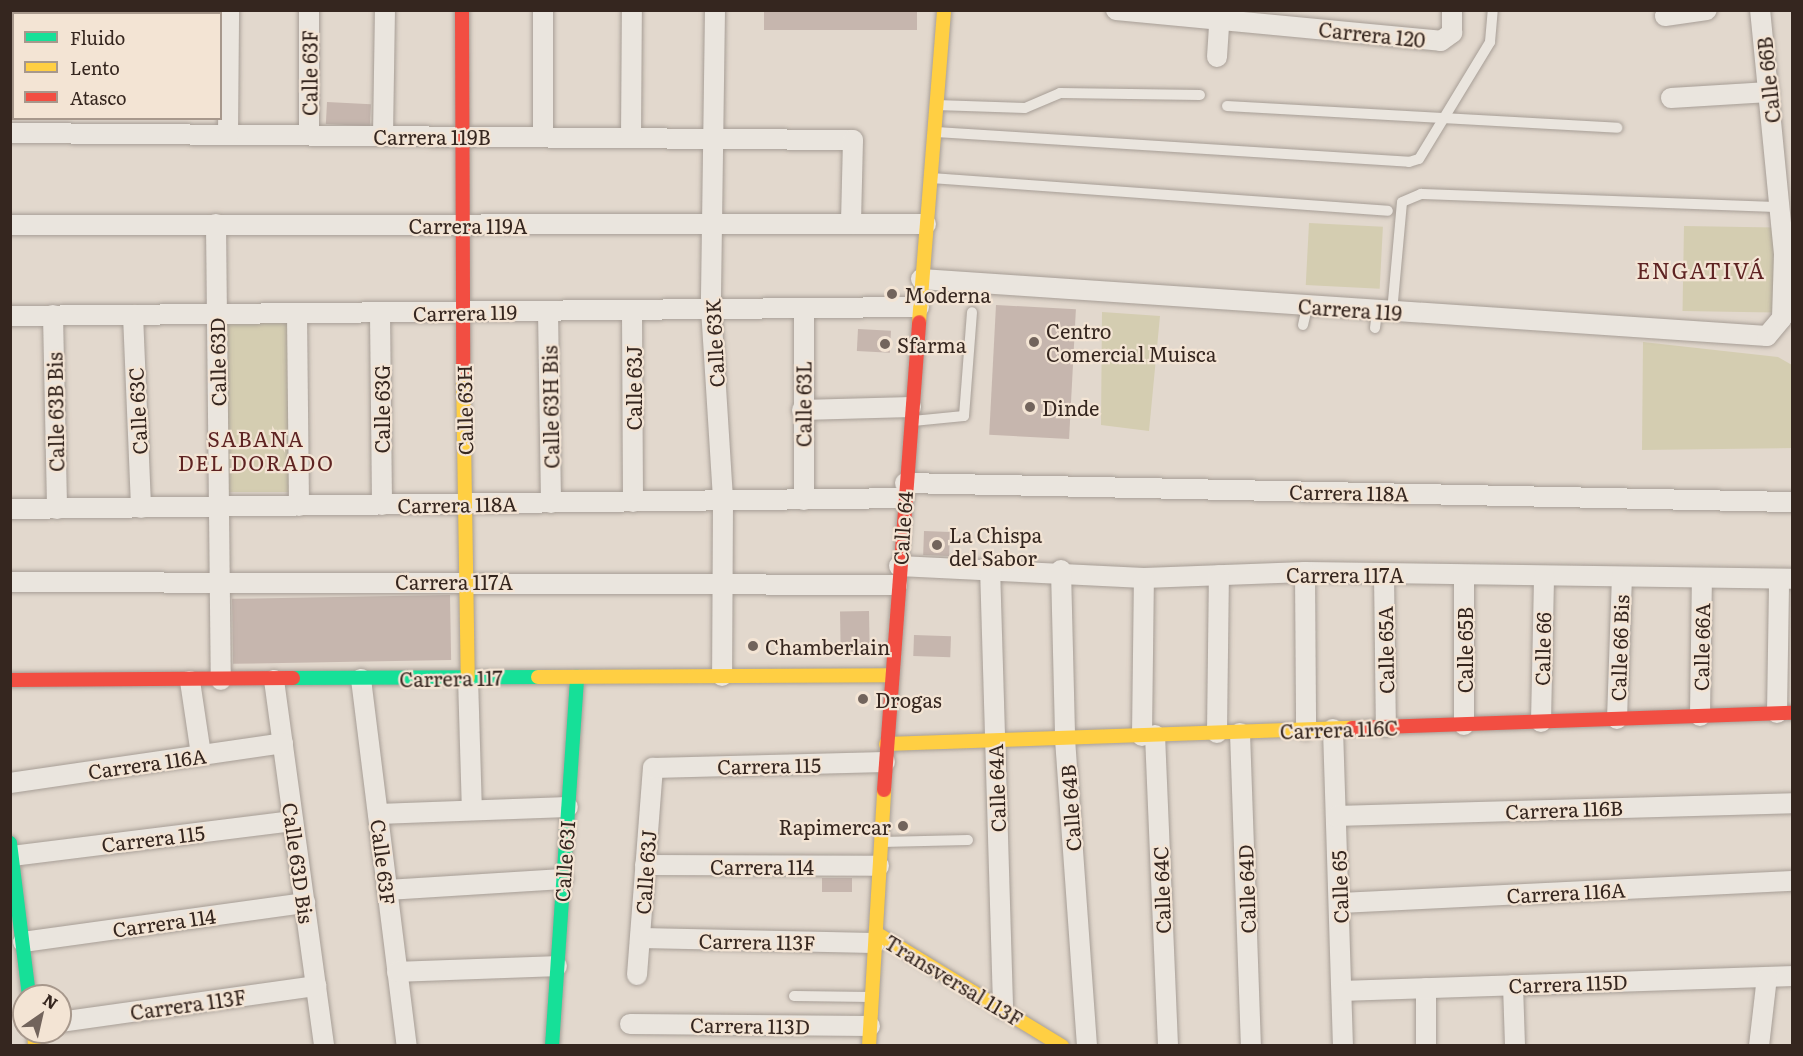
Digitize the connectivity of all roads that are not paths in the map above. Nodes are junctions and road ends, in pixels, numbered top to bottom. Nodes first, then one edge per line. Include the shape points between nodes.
1 (229, 10) edge
2 (309, 10) edge
3 (385, 10) edge
4 (462, 10) edge
5 (543, 10) edge
6 (632, 10) edge
7 (715, 10) edge
8 (944, 10) edge
9 (1116, 10) edge
10 (1452, 10) edge
11 (1493, 10) edge
12 (1707, 10) edge
13 (1760, 10) edge
14 (1220, 15) edge
15 (1665, 16) dead end
16 (1217, 57) dead end
17 (1769, 92) junction
18 (1200, 94) dead end
19 (1671, 98) dead end
20 (936, 105) junction
21 (1227, 106) dead end
22 (1441, 118) junction
23 (67, 126) edge
24 (149, 126) edge
25 (1617, 128) dead end
26 (934, 132) junction
27 (10, 133) edge
28 (228, 135) junction
29 (309, 135) junction
30 (383, 136) junction
31 (459, 136) junction
32 (543, 137) junction
33 (631, 138) junction
34 (711, 142) junction
35 (1786, 175) edge
36 (930, 178) junction
37 (1771, 207) dead end
38 (1388, 211) dead end
39 (216, 224) junction
40 (461, 224) junction
41 (851, 224) junction
42 (926, 224) junction
43 (10, 225) edge
44 (711, 225) junction
45 (1788, 254) edge
46 (921, 279) junction
47 (919, 307) junction
48 (711, 308) junction
49 (804, 309) junction
50 (632, 310) junction
51 (548, 311) junction
52 (380, 312) junction
53 (462, 312) junction
54 (972, 312) dead end
55 (297, 313) junction
56 (216, 314) junction
57 (53, 315) junction
58 (133, 315) junction
59 (10, 316) edge
60 (1381, 317) junction
61 (1776, 328) joint
62 (802, 410) junction
63 (910, 414) junction
64 (904, 491) junction
65 (804, 500) junction
66 (723, 501) junction
67 (633, 502) junction
68 (1792, 502) edge
69 (551, 503) junction
70 (465, 504) junction
71 (382, 505) junction
72 (299, 506) junction
73 (220, 507) junction
74 (141, 508) junction
75 (10, 509) edge
76 (57, 509) junction
77 (990, 567) junction
78 (1060, 570) junction
79 (1305, 572) junction
80 (1384, 573) junction
81 (1464, 574) junction
82 (898, 575) junction
83 (1219, 575) junction
84 (1544, 576) junction
85 (1622, 577) junction
86 (1144, 578) junction
87 (1702, 578) junction
88 (1786, 579) edge
89 (219, 581) junction
90 (467, 581) junction
91 (10, 582) edge
92 (722, 582) junction
93 (891, 675) junction
94 (722, 676) junction
95 (577, 677) junction
96 (468, 678) junction
97 (361, 679) junction
98 (10, 680) edge
99 (221, 680) junction
100 (274, 680) junction
101 (190, 681) junction
102 (1785, 713) edge
103 (1700, 716) junction
104 (1617, 719) junction
105 (1541, 722) junction
106 (1464, 725) junction
107 (1386, 727) junction
108 (1333, 729) junction
109 (1306, 730) junction
110 (1240, 732) junction
111 (1217, 733) junction
112 (1149, 736) junction
113 (1065, 739) junction
114 (994, 741) junction
115 (283, 743) junction
116 (885, 753) junction
117 (201, 755) junction
118 (653, 768) joint
119 (10, 783) edge
120 (1792, 803) edge
121 (568, 807) junction
122 (472, 810) junction
123 (378, 814) junction
124 (1336, 816) junction
125 (293, 821) junction
126 (968, 840) dead end
127 (880, 842) junction
128 (11, 850) edge
129 (645, 865) junction
130 (879, 866) junction
131 (563, 879) junction
132 (1792, 881) edge
133 (13, 890) edge
134 (387, 890) junction
135 (304, 903) junction
136 (1340, 903) junction
137 (18, 935) edge
138 (640, 938) junction
139 (875, 938) junction
140 (557, 966) junction
141 (397, 972) junction
142 (637, 975) dead end
143 (1767, 976) junction
144 (1792, 976) edge
145 (27, 984) edge
146 (1513, 985) junction
147 (316, 986) junction
148 (1426, 988) junction
149 (1343, 991) junction
150 (794, 996) dead end
151 (872, 997) junction
152 (1002, 1009) junction
153 (72, 1020) edge
154 (630, 1024) dead end
155 (870, 1036) edge
156 (324, 1046) edge
157 (407, 1046) edge
158 (552, 1046) edge
159 (1062, 1046) edge
160 (1087, 1046) edge
161 (1168, 1046) edge
162 (1251, 1046) edge
163 (1343, 1046) edge
164 (1426, 1046) edge
165 (1515, 1046) edge
166 (1759, 1046) edge

1 - 28 street
2 - 29 street, Calle 63F
3 - 30 street
4 - 31 street, Calle 63H
5 - 32 street
6 - 33 street
7 - 34 street, Calle 63K
8 - 20 street, Calle 64
9 - 14 street, Carrera 120
10 - 14 street, Carrera 120 via 1448,39
11 - 22 lane via 1490,42
12 - 15 street
13 - 17 street, Calle 66B
14 - 16 street
17 - 19 street
17 - 35 street, Calle 66B
18 - 20 lane via 1060,93 1025,108
20 - 26 street, Calle 64
21 - 22 lane
22 - 25 lane
22 - 26 lane via 1419,159 1409,162
23 - 24 street, Carrera 119B
23 - 27 street, Carrera 119B
24 - 28 street, Carrera 119B
26 - 36 street, Calle 64
28 - 29 street, Carrera 119B
29 - 30 street, Carrera 119B
30 - 31 street, Carrera 119B
31 - 32 street, Carrera 119B
31 - 40 street, Calle 63H
32 - 33 street, Carrera 119B
33 - 34 street, Carrera 119B
34 - 41 street, Carrera 119B via 853,140
34 - 44 street, Calle 63K
35 - 45 street, Calle 66B
36 - 38 lane
36 - 42 street, Calle 64
37 - 60 lane via 1421,194 1402,202
39 - 40 street, Carrera 119A
39 - 43 street, Carrera 119A
39 - 56 street, Calle 63D
40 - 44 street, Carrera 119A
40 - 53 street, Calle 63H
41 - 42 street, Carrera 119A
41 - 44 street, Carrera 119A
42 - 46 street, Calle 64
44 - 48 street, Calle 63K
45 - 61 street, Calle 66B via 1782,318
46 - 47 street, Calle 64
46 - 60 street, Carrera 119 via 1305,316
47 - 49 street, Carrera 119
47 - 63 street, Calle 64
48 - 49 street, Carrera 119
48 - 50 street, Carrera 119
48 - 66 street, Calle 63K
49 - 62 street, Calle 63L
50 - 51 street, Carrera 119
50 - 67 street, Calle 63J
51 - 53 street, Carrera 119
51 - 69 street, Calle 63H Bis
52 - 53 street, Carrera 119
52 - 55 street, Carrera 119
52 - 71 street, Calle 63G
53 - 70 street, Calle 63H
54 - 63 lane via 964,416
55 - 56 street, Carrera 119
55 - 72 street
56 - 58 street, Carrera 119
56 - 73 street, Calle 63D
57 - 58 street, Carrera 119
57 - 59 street, Carrera 119
57 - 76 street, Calle 63B Bis
58 - 74 street, Calle 63C
60 - 61 street, Carrera 119 via 1767,336
62 - 63 street
62 - 65 street, Calle 63L
63 - 64 street, Calle 64
64 - 65 street, Carrera 118A
64 - 68 street, Carrera 118A
64 - 82 street, Calle 64
65 - 66 street, Carrera 118A
66 - 67 street, Carrera 118A
66 - 92 street, Calle 63K
67 - 69 street, Carrera 118A
69 - 70 street, Carrera 118A
70 - 71 street, Carrera 118A
70 - 90 street, Calle 63H
71 - 72 street, Carrera 118A
72 - 73 street, Carrera 118A
73 - 74 street, Carrera 118A
73 - 89 street, Calle 63D
74 - 76 street, Carrera 118A
75 - 76 street, Carrera 118A
77 - 78 street, Carrera 117A
77 - 82 street, Carrera 117A
77 - 114 street, Calle 64A
78 - 86 street, Carrera 117A
78 - 113 street, Calle 64B
79 - 80 street, Carrera 117A
79 - 83 street, Carrera 117A
79 - 109 street
80 - 81 street, Carrera 117A
80 - 107 street, Calle 65A
81 - 84 street, Carrera 117A
81 - 106 street, Calle 65B
82 - 92 street, Carrera 117A
82 - 93 street, Calle 64
83 - 86 street, Carrera 117A
83 - 111 street
84 - 85 street, Carrera 117A
84 - 105 street, Calle 66
85 - 87 street, Carrera 117A
85 - 104 street, Calle 66 Bis
86 - 112 street, Calle 64C
87 - 88 street, Carrera 117A
87 - 103 street, Calle 66A
88 - 102 street
89 - 90 street, Carrera 117A
89 - 91 street, Carrera 117A
89 - 99 street, Calle 63D
90 - 92 street, Carrera 117A
90 - 96 street, Calle 63H
92 - 94 street, Calle 63K
93 - 94 street, Carrera 117
93 - 116 street, Calle 64
94 - 95 street, Carrera 117
95 - 96 street, Carrera 117
95 - 121 street, Calle 63I
96 - 97 street, Carrera 117
96 - 122 street, Calle 63H
97 - 100 street, Carrera 117
97 - 123 street, Calle 63F
98 - 101 street, Carrera 117
99 - 100 street, Carrera 117
99 - 101 street, Carrera 117
100 - 115 street, Calle 63D Bis
101 - 117 street
102 - 103 street, Carrera 116C
103 - 104 street, Carrera 116C
104 - 105 street, Carrera 116C
105 - 106 street, Carrera 116C
106 - 107 street, Carrera 116C
107 - 108 street, Carrera 116C
108 - 109 street, Carrera 116C
108 - 124 street, Calle 65
109 - 110 street, Carrera 116C
110 - 111 street, Carrera 116C
110 - 162 street, Calle 64D
111 - 112 street, Carrera 116C
112 - 113 street, Carrera 116C
112 - 161 street, Calle 64C
113 - 114 street, Carrera 116C
113 - 160 street, Calle 64B
114 - 116 street, Carrera 116C
114 - 152 street, Calle 64A
115 - 117 street, Carrera 116A
115 - 125 street, Calle 63D Bis
116 - 118 street, Carrera 115
116 - 127 street, Calle 64
117 - 119 street, Carrera 116A
118 - 129 street, Calle 63J
120 - 124 street, Carrera 116B
121 - 122 street
121 - 131 street, Calle 63I
122 - 123 street
123 - 134 street, Calle 63F
124 - 136 street, Calle 65
125 - 128 street, Carrera 115
125 - 135 street, Calle 63D Bis
126 - 127 lane
127 - 130 street, Calle 64
128 - 133 street
129 - 130 street, Carrera 114
129 - 138 street, Calle 63J
130 - 139 street, Calle 64
131 - 134 street
131 - 140 street, Calle 63I
132 - 136 street, Carrera 116A
133 - 137 street
134 - 141 street, Calle 63F
135 - 137 street, Carrera 114
135 - 147 street, Calle 63D Bis
136 - 149 street, Calle 65
137 - 145 street
138 - 139 street, Carrera 113F
138 - 142 street, Calle 63J
139 - 151 street, Calle 64
139 - 152 street, Transversal 113F
140 - 141 street
140 - 158 street, Calle 63I
141 - 157 street, Calle 63F
143 - 144 street, Carrera 115D
143 - 146 street, Carrera 115D
143 - 166 street
146 - 148 street, Carrera 115D
146 - 165 street
147 - 153 street, Carrera 113F
147 - 156 street, Calle 63D Bis
148 - 149 street, Carrera 115D
148 - 164 street
149 - 163 street, Calle 65
150 - 151 lane
151 - 155 street, Calle 64
152 - 159 street, Transversal 113F
154 - 155 street, Carrera 113D

